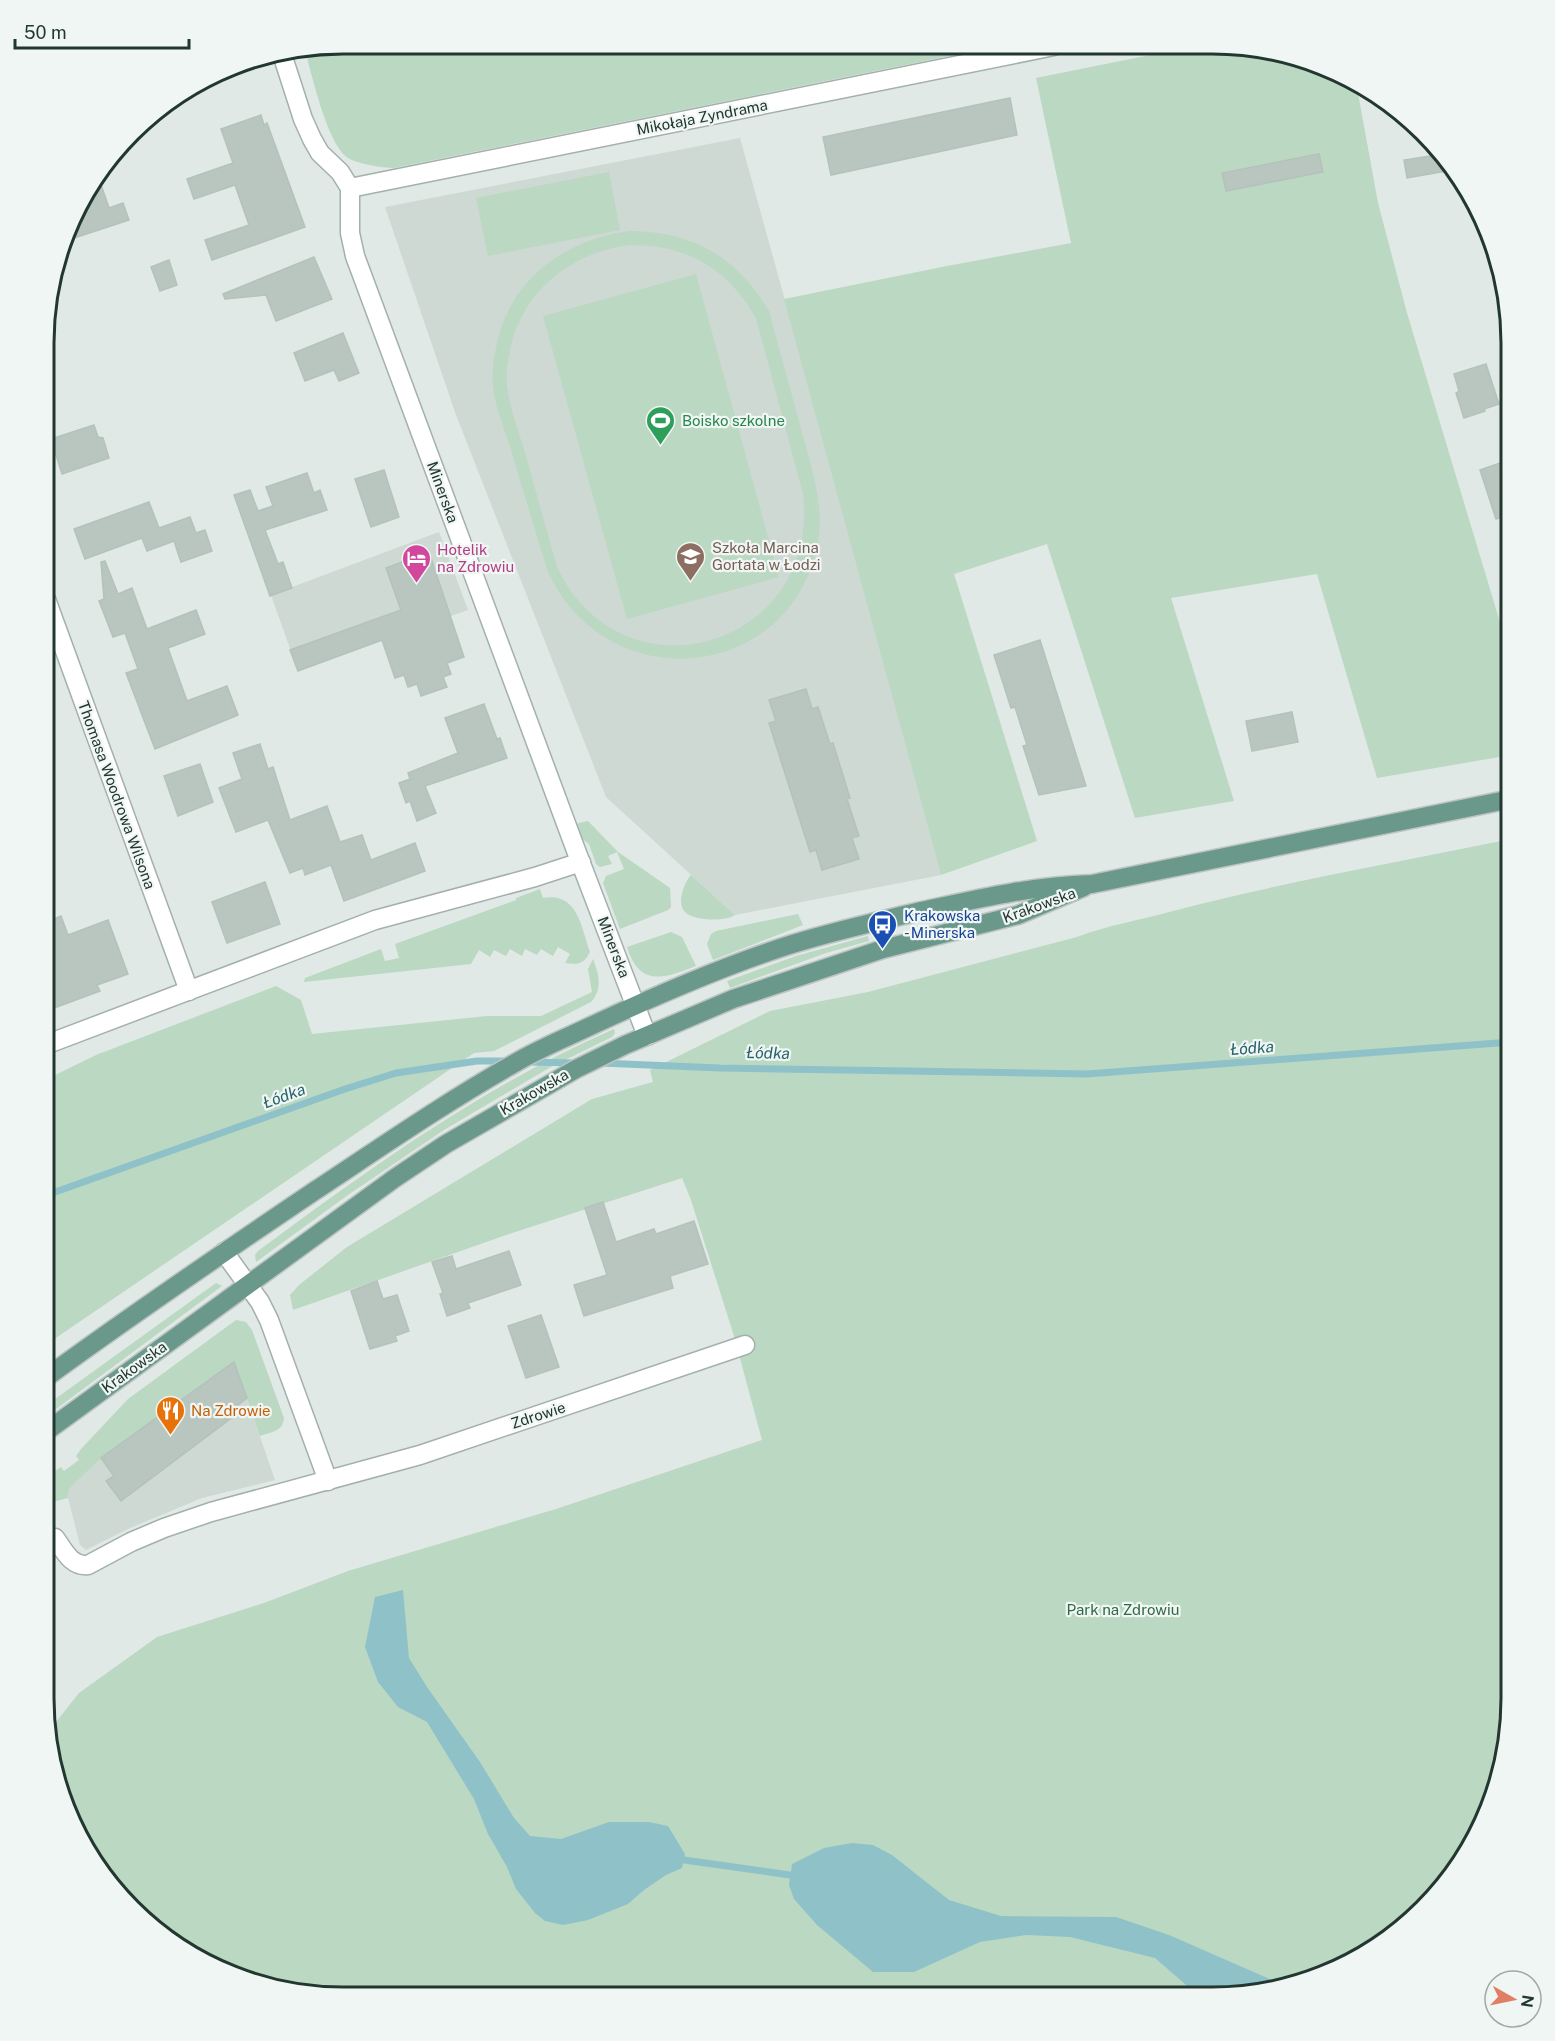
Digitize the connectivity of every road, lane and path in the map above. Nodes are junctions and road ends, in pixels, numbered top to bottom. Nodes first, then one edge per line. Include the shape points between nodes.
1 (1014, 54) edge
2 (284, 61) edge
3 (350, 188) junction
4 (54, 621) edge
5 (1501, 801) edge
6 (581, 862) junction
7 (1092, 884) junction
8 (189, 991) junction
9 (636, 1005) junction
10 (647, 1036) junction
11 (54, 1042) edge
12 (224, 1252) junction
13 (247, 1285) junction
14 (745, 1345) dead end
15 (54, 1372) edge
16 (54, 1426) edge
17 (328, 1481) junction
18 (55, 1538) dead end

1 - 3 street, Mikołaja Zyndrama
2 - 3 street via 312,139
3 - 6 street, Minerska via 350,233 355,256
4 - 8 street, Thomasa Woodrowa Wilsona
5 - 7 main road, Krakowska
6 - 8 street via 375,920
6 - 9 street, Minerska
7 - 9 main road, Krakowska via 1014,891 859,925 748,959
7 - 10 main road, Krakowska via 1018,915 809,972
8 - 11 street
9 - 10 street, Minerska
9 - 12 main road, Krakowska via 483,1082
10 - 13 main road, Krakowska via 558,1078 446,1144
12 - 13 street
12 - 15 main road, Krakowska
13 - 16 main road, Krakowska
13 - 17 street via 274,1332
14 - 17 street, Zdrowie via 420,1455
17 - 18 street, Zdrowie via 164,1528 88,1565 74,1563

